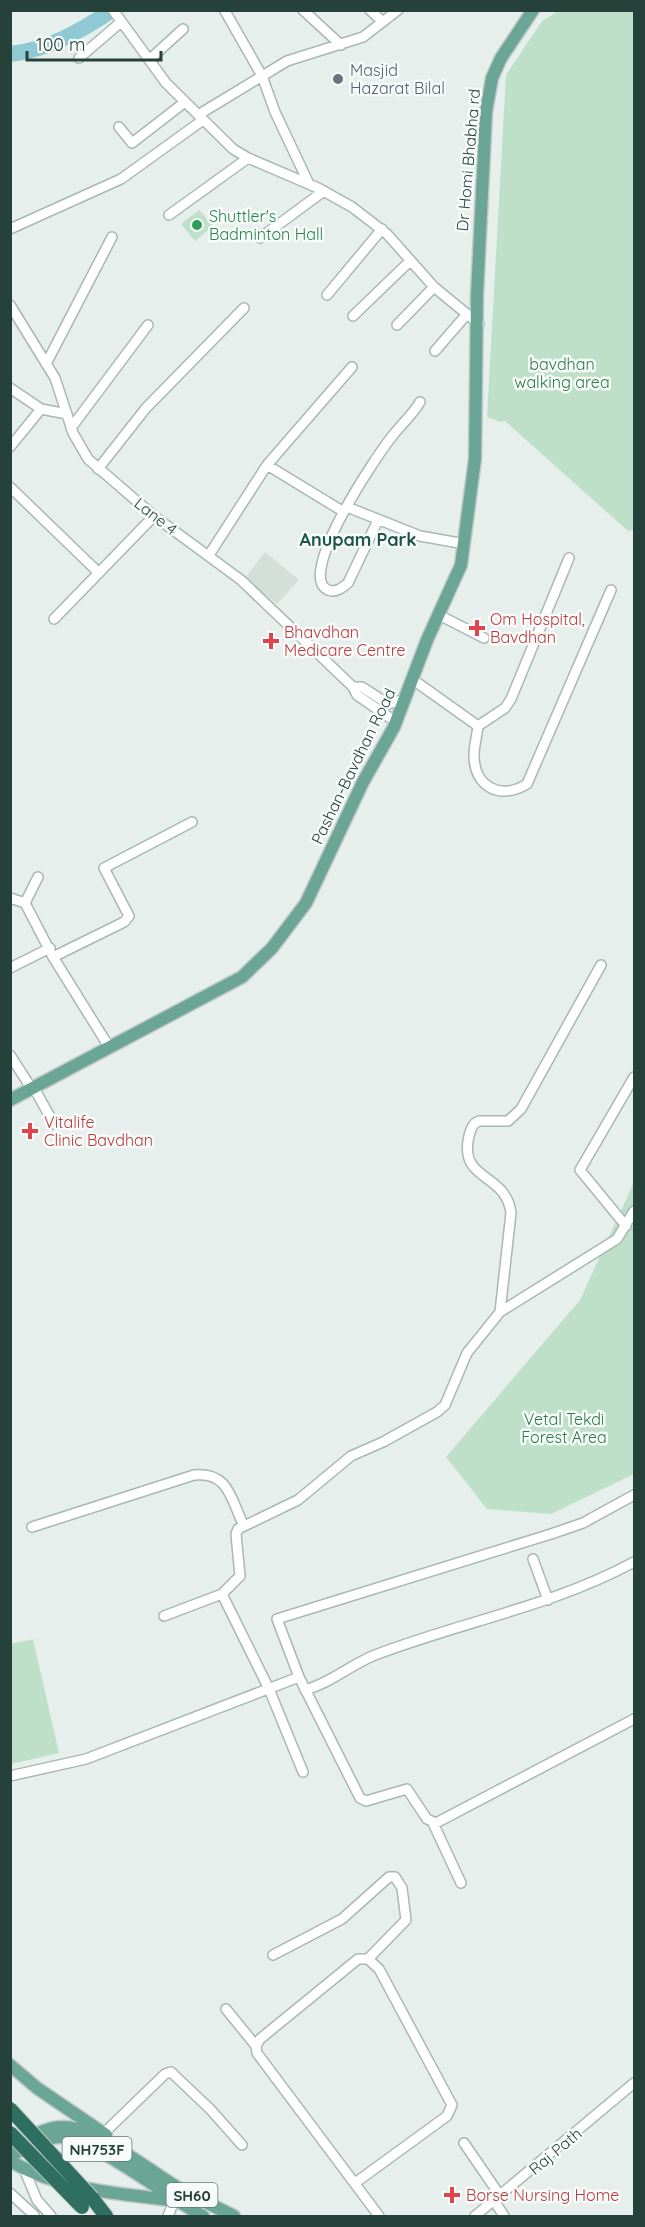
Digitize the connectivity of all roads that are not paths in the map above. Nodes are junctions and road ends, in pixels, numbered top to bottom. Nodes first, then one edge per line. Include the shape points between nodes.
1 (303, 10) edge
2 (370, 10) edge
3 (398, 10) edge
4 (532, 10) edge
5 (225, 11) edge
6 (117, 16) edge
7 (383, 22) junction
8 (183, 30) dead end
9 (341, 45) junction
10 (79, 58) dead end
11 (149, 60) junction
12 (262, 76) junction
13 (185, 102) junction
14 (200, 117) junction
15 (119, 126) dead end
16 (248, 158) junction
17 (309, 184) junction
18 (324, 191) junction
19 (170, 215) dead end
20 (10, 229) edge
21 (381, 229) junction
22 (112, 237) dead end
23 (260, 238) dead end
24 (410, 261) junction
25 (434, 287) junction
26 (327, 295) dead end
27 (10, 305) edge
28 (244, 308) dead end
29 (467, 314) junction
30 (353, 316) dead end
31 (478, 324) junction
32 (148, 325) dead end
33 (397, 325) dead end
34 (435, 351) dead end
35 (46, 364) junction
36 (352, 367) dead end
37 (10, 388) edge
38 (420, 402) dead end
39 (41, 409) junction
40 (67, 414) junction
41 (71, 428) junction
42 (10, 447) edge
43 (267, 465) junction
44 (98, 469) junction
45 (10, 487) edge
46 (346, 509) junction
47 (154, 516) junction
48 (378, 520) junction
49 (465, 544) junction
50 (209, 555) junction
51 (569, 558) dead end
52 (99, 573) junction
53 (611, 590) dead end
54 (439, 615) junction
55 (54, 620) dead end
56 (484, 638) dead end
57 (412, 679) junction
58 (353, 687) junction
59 (405, 699) junction
60 (396, 722) junction
61 (478, 726) junction
62 (192, 822) dead end
63 (38, 877) dead end
64 (10, 898) edge
65 (26, 903) junction
66 (51, 952) junction
67 (601, 965) dead end
68 (10, 968) edge
69 (135, 1034) junction
70 (106, 1042) junction
71 (10, 1056) edge
72 (634, 1077) edge
73 (31, 1086) junction
74 (10, 1093) edge
75 (10, 1100) edge
76 (54, 1124) dead end
77 (634, 1211) edge
78 (626, 1226) junction
79 (500, 1311) junction
80 (634, 1495) edge
81 (244, 1526) junction
82 (32, 1527) dead end
83 (533, 1559) dead end
84 (634, 1562) edge
85 (222, 1594) junction
86 (548, 1600) junction
87 (164, 1616) dead end
88 (299, 1677) junction
89 (269, 1689) junction
90 (305, 1690) junction
91 (634, 1719) edge
92 (303, 1772) dead end
93 (10, 1776) edge
94 (433, 1823) junction
95 (461, 1883) dead end
96 (273, 1955) dead end
97 (368, 1959) junction
98 (226, 2010) dead end
99 (256, 2046) junction
100 (10, 2065) edge
101 (634, 2083) edge
102 (10, 2109) edge
103 (10, 2133) edge
104 (104, 2133) junction
105 (465, 2143) dead end
106 (242, 2145) dead end
107 (10, 2146) edge
108 (10, 2154) edge
109 (10, 2161) edge
110 (24, 2169) junction
111 (47, 2169) junction
112 (154, 2169) junction
113 (355, 2183) junction
114 (10, 2193) edge
115 (498, 2199) junction
116 (174, 2201) junction
117 (88, 2207) edge
118 (33, 2216) edge
119 (51, 2217) edge
120 (106, 2217) edge
121 (168, 2217) edge
122 (203, 2217) edge
123 (234, 2217) edge
124 (379, 2217) edge
125 (475, 2217) edge
126 (504, 2217) edge

1 - 9 street
2 - 7 street
3 - 7 street
4 - 31 main road, Dr Homi Bhabha rd via 492,78 486,112
5 - 12 street
6 - 10 street
6 - 11 street
7 - 9 street via 363,37
8 - 11 street
9 - 12 street via 287,62
11 - 13 street
12 - 14 street
12 - 17 street via 274,112
13 - 14 street
13 - 15 street via 132,143
14 - 16 street
14 - 20 street via 121,179
16 - 17 street
16 - 19 street
17 - 18 street
18 - 21 street
18 - 23 street
21 - 24 street
21 - 26 street
22 - 35 street
24 - 25 street
24 - 30 street
25 - 29 street
25 - 33 street
27 - 35 street, Lane 4
28 - 44 street via 146,408
29 - 31 street
29 - 34 street
31 - 49 main road, Pashan-Bavdhan Road via 475,459
32 - 41 street
35 - 40 street, Lane 4
36 - 43 street
37 - 39 street
38 - 46 street via 388,442
39 - 40 street
39 - 42 street
40 - 41 street, Lane 4
41 - 44 street, Lane 4
43 - 46 street
43 - 50 street
44 - 47 street, Lane 4
45 - 52 street
46 - 48 street
46 - 48 street via 319,564 319,581 324,589 342,589 348,584
47 - 50 street, Lane 4
47 - 52 street
48 - 49 street via 420,536
49 - 54 main road, Pashan-Bavdhan Road via 461,565
50 - 58 street, Lane 4 via 241,580
51 - 61 street via 511,699 505,708
52 - 55 street
53 - 61 street via 527,784 509,792 495,791 485,784 474,756
54 - 56 street
54 - 57 main road, Pashan-Bavdhan Road
57 - 59 main road, Pashan-Bavdhan Road
57 - 61 street
58 - 59 street, Lane 4 via 362,687 388,704
58 - 60 street, Lane 4 via 357,695
59 - 60 main road, Pashan-Bavdhan Road
60 - 69 main road, Pashan-Bavdhan Road via 306,903 272,948 242,977
62 - 66 street via 104,868 129,916 123,922
63 - 65 street
64 - 65 street
65 - 66 street
66 - 68 street
66 - 70 street
67 - 79 street via 521,1109 508,1121 479,1121 472,1127 467,1158 477,1172 503,1189 510,1202
69 - 70 main road, Pashan-Bavdhan Road
69 - 73 main road, Pashan-Bavdhan Road
70 - 73 main road, Pashan-Bavdhan Road
71 - 73 street
72 - 78 street via 580,1170
73 - 74 main road, Pashan-Bavdhan Road
73 - 75 main road, Pashan-Bavdhan Road
73 - 76 street
77 - 78 street
78 - 79 street via 610,1244
79 - 81 street via 467,1353 445,1405 419,1423 351,1456 298,1500
80 - 88 street via 572,1527 278,1619
81 - 82 street via 223,1481 207,1474
81 - 85 street via 236,1534 240,1576
83 - 86 street
84 - 86 street
85 - 87 street
85 - 89 street
86 - 90 street via 373,1656 320,1686
88 - 89 street
88 - 90 street
89 - 92 street
89 - 93 street via 86,1759
90 - 94 street via 360,1798 369,1801 407,1789
91 - 94 street
94 - 95 street
96 - 97 street via 342,1919 389,1877 395,1877 402,1888 406,1920
97 - 99 street via 358,1959
97 - 113 street via 379,1969 452,2105 447,2116
98 - 99 street
99 - 113 street via 257,2053
100 - 104 main road
101 - 115 street, Raj Path
102 - 117 highway, bridge
103 - 111 highway, bridge
104 - 106 street via 171,2072
104 - 112 main road
105 - 115 street
107 - 111 highway, bridge
107 - 112 main road, NH753F via 51,2128 65,2127 99,2138 138,2164
108 - 116 main road, NH753F via 53,2138 74,2139 93,2146
109 - 110 main road
110 - 116 main road via 72,2187
110 - 119 street via 37,2200
111 - 117 highway, bridge
112 - 123 main road, SH60 via 179,2188
113 - 124 street
114 - 118 street
115 - 125 street, Raj Path
115 - 126 street
116 - 121 street
116 - 122 main road, SH60
117 - 120 highway

